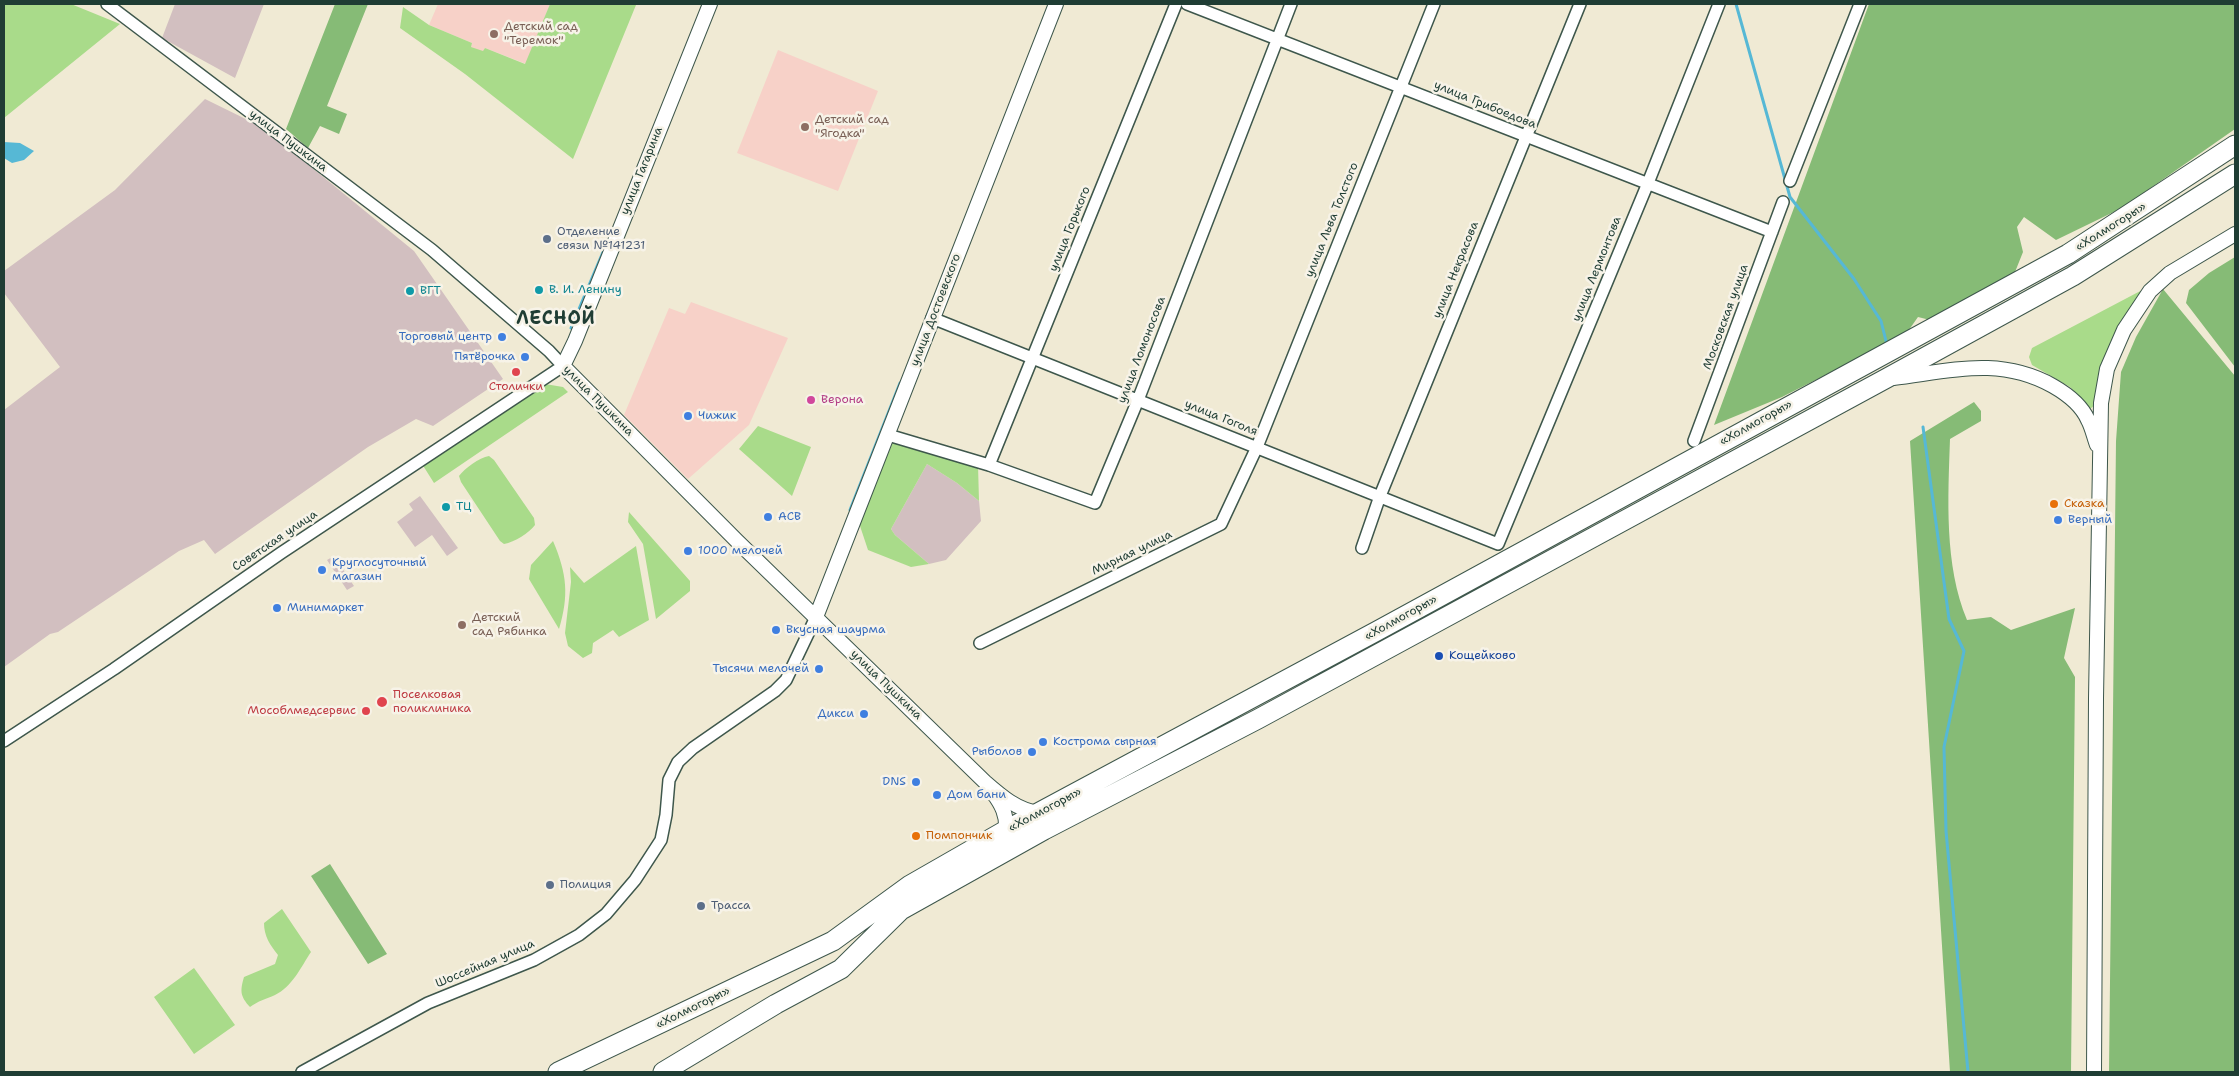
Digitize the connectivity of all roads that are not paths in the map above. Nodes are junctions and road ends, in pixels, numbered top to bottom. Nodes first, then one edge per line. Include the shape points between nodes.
1 (107, 4) edge
2 (710, 4) edge
3 (1056, 4) edge
4 (1176, 4) edge
5 (1187, 4) edge
6 (1291, 4) edge
7 (1434, 4) edge
8 (1580, 4) edge
9 (1718, 4) edge
10 (1860, 4) edge
11 (1277, 40) junction
12 (1400, 86) junction
13 (1525, 136) junction
14 (2235, 145) edge
15 (2235, 174) edge
16 (1790, 181) dead end
17 (1648, 183) junction
18 (1783, 202) dead end
19 (1772, 232) junction
20 (2235, 234) edge
21 (932, 318) junction
22 (1033, 357) junction
23 (563, 366) junction
24 (1887, 378) junction
25 (1138, 400) junction
26 (888, 435) junction
27 (1694, 441) dead end
28 (1257, 447) junction
29 (2100, 456) junction
30 (989, 466) junction
31 (1380, 496) junction
32 (1498, 544) joint
33 (1362, 548) dead end
34 (816, 618) junction
35 (980, 643) dead end
36 (4, 741) edge
37 (985, 782) junction
38 (1039, 813) junction
39 (1006, 830) junction
40 (302, 1072) edge
41 (558, 1072) edge
42 (663, 1072) edge
43 (2094, 1072) edge

1 - 23 street, улица Пушкина via 432,250 550,351
2 - 23 street, улица Гагарина
3 - 21 street, улица Достоевского
4 - 22 street, улица Горького
5 - 11 street, улица Грибоедова
6 - 11 street, улица Ломоносова
7 - 12 street, улица Льва Толстого
8 - 13 street, улица Некрасова
9 - 17 street, улица Лермонтова
10 - 16 street
11 - 12 street, улица Грибоедова
11 - 25 street, улица Ломоносова
12 - 13 street, улица Грибоедова
12 - 28 street, улица Льва Толстого
13 - 17 street, улица Грибоедова
13 - 31 street, улица Некрасова
14 - 38 highway, «Холмогоры» via 2068,254
15 - 24 highway, «Холмогоры» via 2072,276
17 - 19 street, улица Грибоедова
17 - 32 street, улица Лермонтова
18 - 19 street, Московская улица
19 - 27 street, Московская улица
20 - 29 street via 2170,272 2150,291 2124,330 2107,369 2101,403
21 - 22 street, улица Гоголя
21 - 26 street, улица Достоевского
22 - 25 street, улица Гоголя
22 - 30 street, улица Горького
23 - 34 street, улица Пушкина
23 - 36 street, Советская улица
24 - 29 street via 1987,366 2034,375 2079,404
24 - 42 highway, «Холмогоры» via 910,905 841,969
25 - 28 street, улица Гоголя
25 - 30 street, улица Ломоносова via 1095,503
26 - 30 street, улица Ломоносова
26 - 34 street, улица Достоевского
28 - 31 street, улица Гоголя
28 - 35 street, Мирная улица via 1221,524
29 - 43 street
31 - 32 street, улица Гоголя
31 - 33 street, улица Некрасова
34 - 37 street, улица Пушкина
34 - 40 street, Шоссейная улица via 786,680 678,762 669,780 661,840 636,880 606,914 579,935 534,960 428,1003
37 - 38 street via 1007,800
37 - 39 street via 1001,804 1007,818
38 - 39 highway, «Холмогоры»
39 - 41 highway, «Холмогоры» via 910,885 832,941

